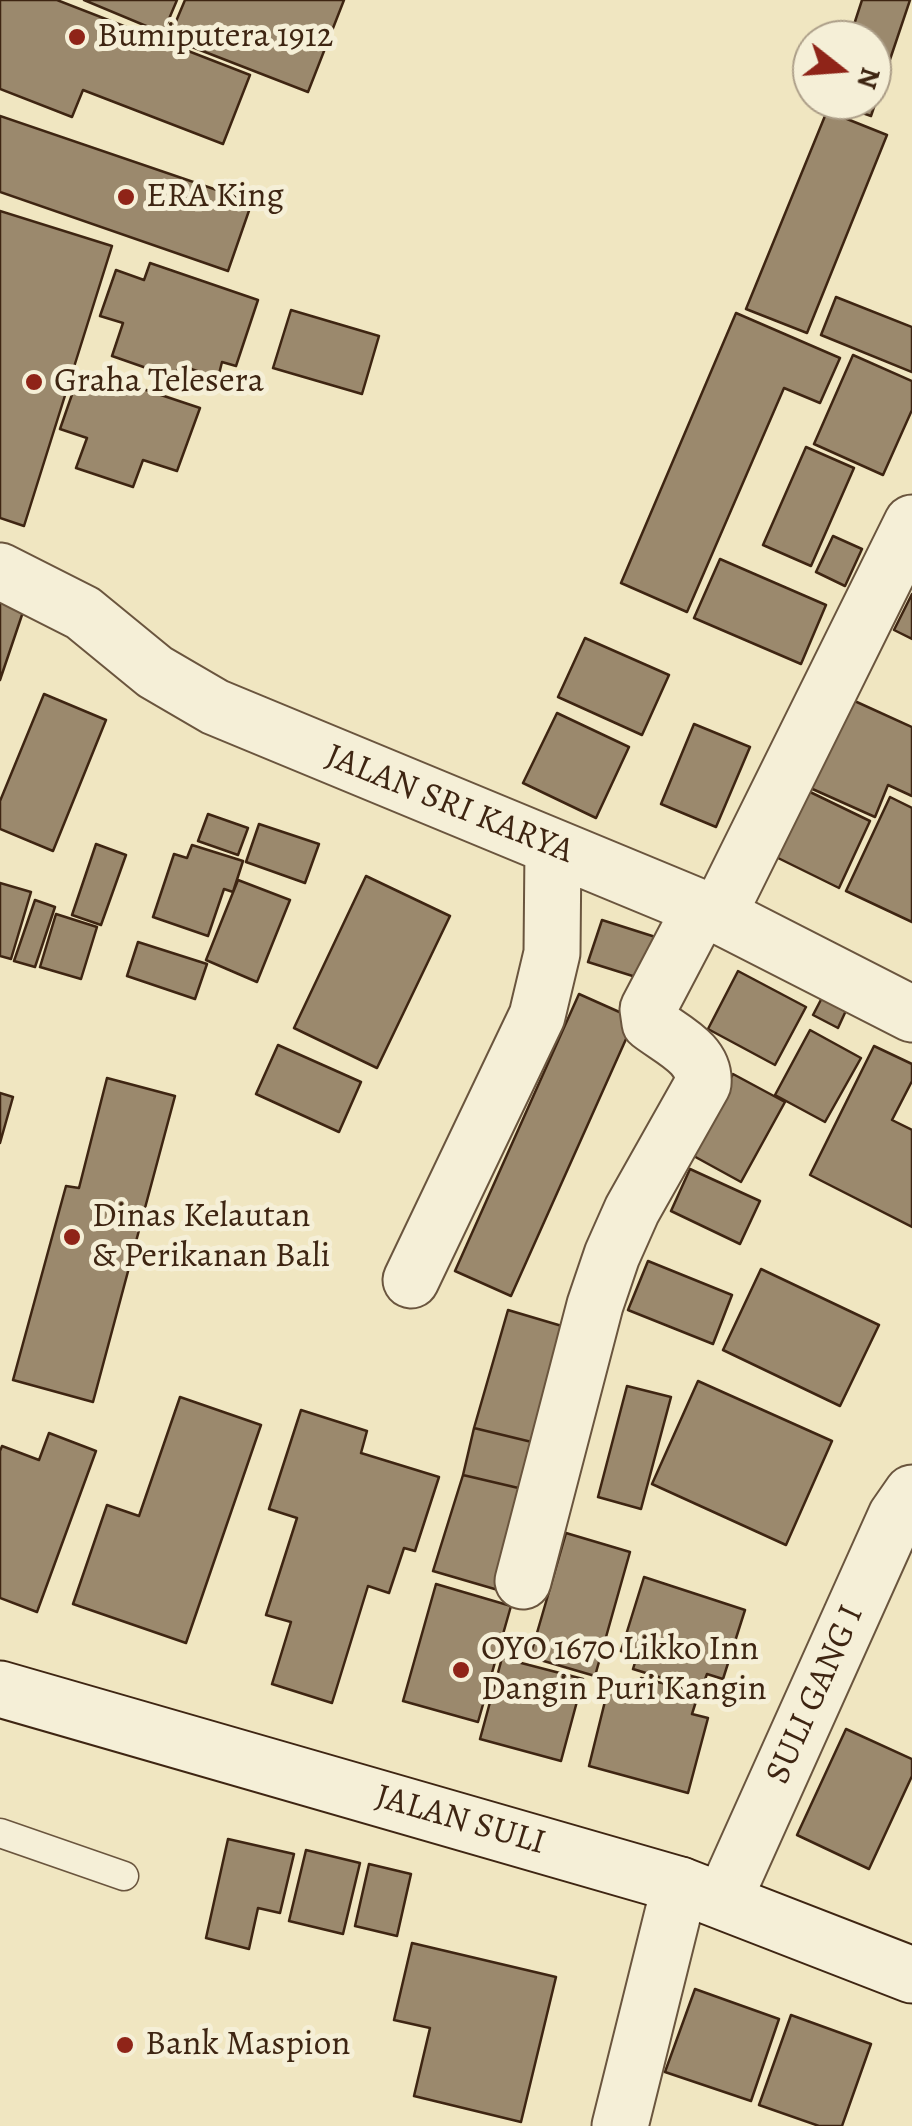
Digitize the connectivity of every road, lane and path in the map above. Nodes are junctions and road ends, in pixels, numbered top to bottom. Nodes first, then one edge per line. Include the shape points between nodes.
1 (912, 523) edge
2 (0, 571) edge
3 (554, 848) junction
4 (709, 912) junction
5 (912, 1014) edge
6 (411, 1280) dead end
7 (912, 1493) edge
8 (523, 1581) dead end
9 (0, 1689) edge
10 (0, 1833) edge
11 (124, 1876) dead end
12 (702, 1892) junction
13 (912, 1975) edge
14 (620, 2126) edge

1 - 4 street
2 - 3 street, JALAN SRI KARYA via 83,613 156,672 215,707
3 - 4 street, JALAN SRI KARYA
3 - 6 street via 552,953 537,1016
4 - 5 street, JALAN SRI KARYA
4 - 8 street via 648,1009 650,1023 696,1057 703,1084 612,1255
7 - 12 street, SULI GANG I
9 - 12 street, JALAN SULI
10 - 11 lane
12 - 13 street, JALAN SULI
12 - 14 street, SULI GANG I

